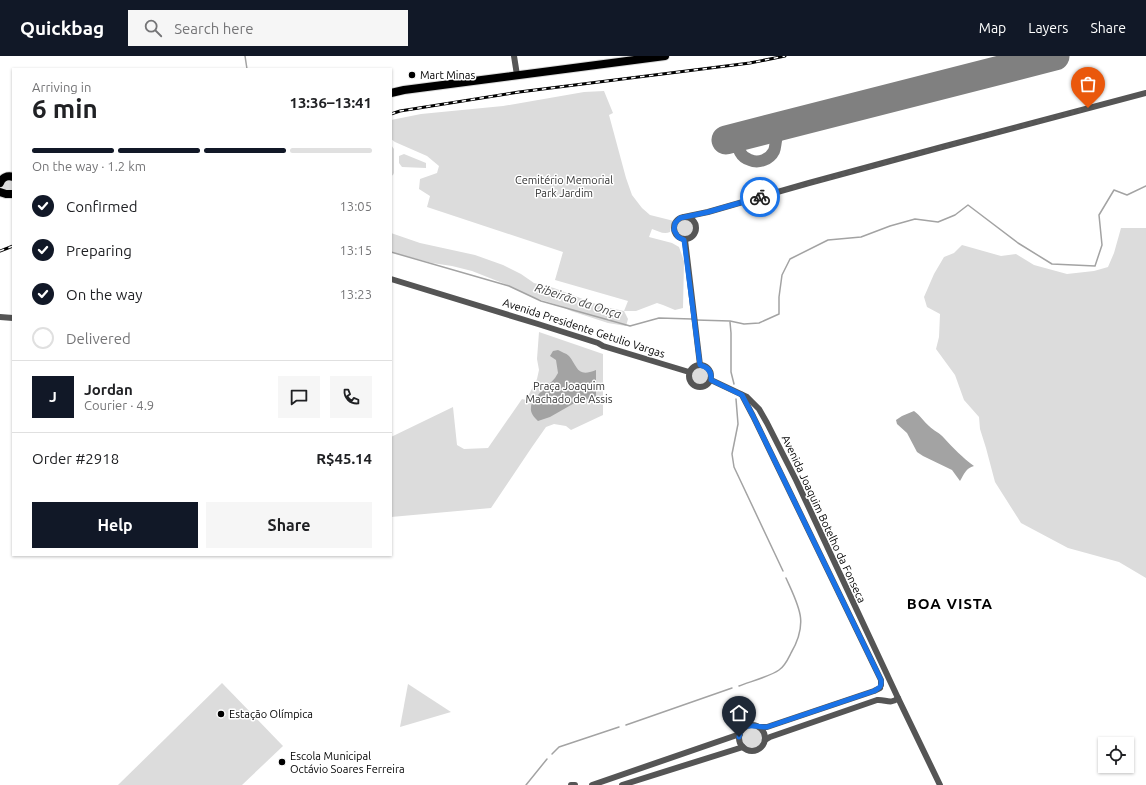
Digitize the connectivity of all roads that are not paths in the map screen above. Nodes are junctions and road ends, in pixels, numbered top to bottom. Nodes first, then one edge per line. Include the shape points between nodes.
1 (514, 56) edge
2 (665, 56) edge
3 (517, 75) junction
4 (392, 93) edge
5 (1146, 93) edge
6 (708, 212) junction
7 (684, 217) junction
8 (696, 224) junction
9 (684, 240) junction
10 (392, 279) edge
11 (0, 317) edge
12 (12, 318) edge
13 (700, 365) junction
14 (689, 372) junction
15 (711, 380) junction
16 (742, 395) junction
17 (890, 681) junction
18 (881, 686) junction
19 (898, 698) junction
20 (882, 700) junction
21 (760, 727) junction
22 (740, 734) junction
23 (765, 740) junction
24 (743, 747) junction
25 (571, 785) edge
26 (575, 785) edge
27 (592, 785) edge
28 (622, 785) edge
29 (940, 785) edge

1 - 3 street
2 - 3 main road
3 - 4 main road
5 - 6 street
6 - 7 street
6 - 8 street
7 - 8 street via 691,218
7 - 9 street via 677,220 674,230 678,237
8 - 9 street via 696,233 693,237
9 - 13 street
10 - 14 street, Avenida Presidente Getulio Vargas
11 - 12 street
13 - 14 street
13 - 15 street via 710,370
14 - 15 street via 689,380 696,387 706,386
15 - 16 street, Avenida Joaquim Botelho da Fonseca
16 - 17 street, Avenida Joaquim Botelho da Fonseca via 759,409 768,423
16 - 18 street via 881,680
17 - 18 street
17 - 19 street, Avenida Joaquim Botelho da Fonseca
18 - 20 street
18 - 21 street via 874,691 767,727
19 - 20 street via 892,702
19 - 29 street
20 - 23 street
21 - 22 street via 748,726
21 - 23 street
22 - 24 street
22 - 27 street
23 - 24 street via 757,750
24 - 28 street
25 - 26 street

